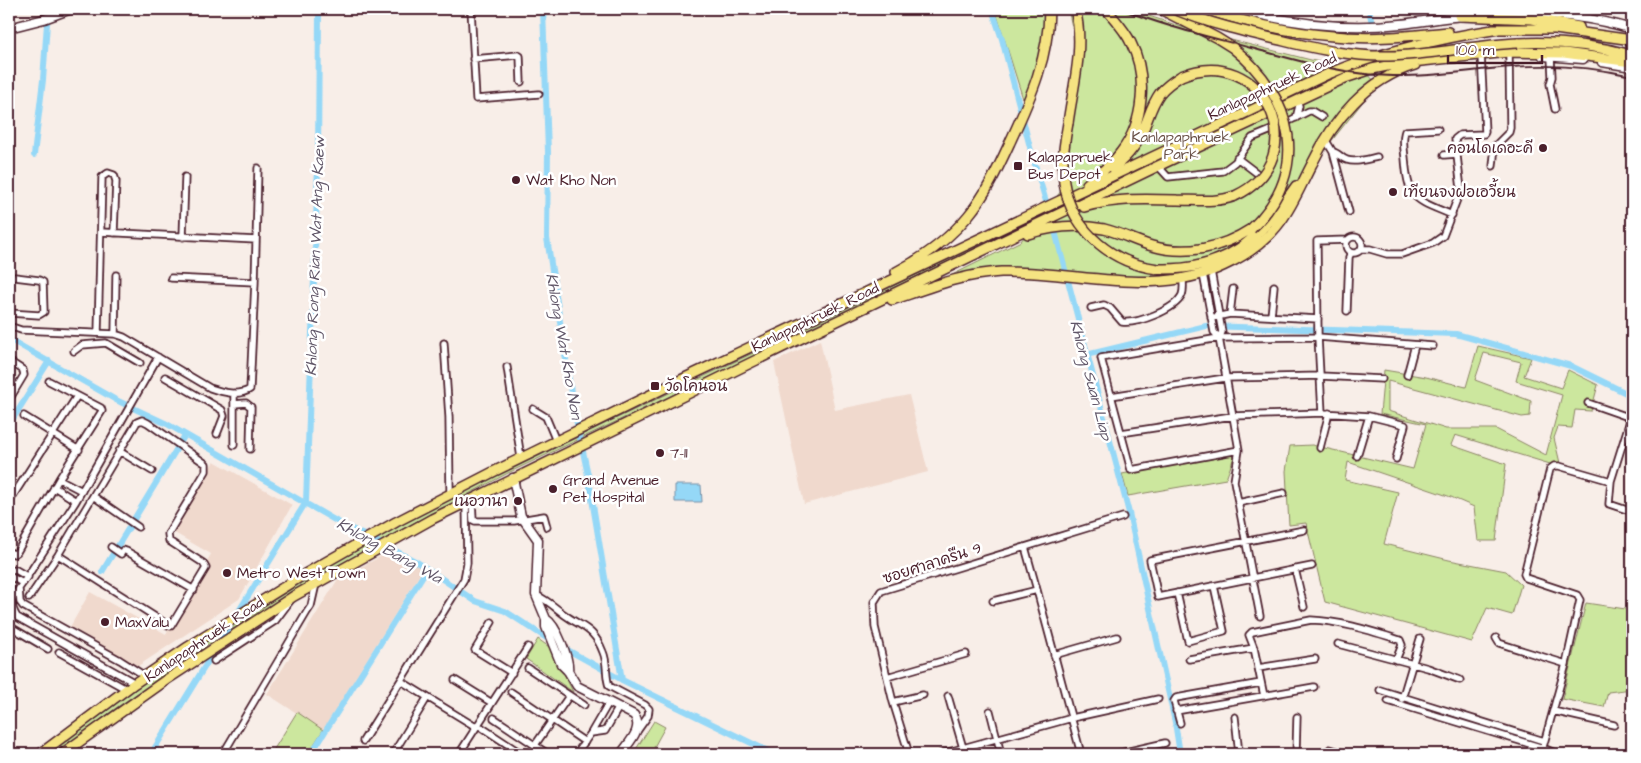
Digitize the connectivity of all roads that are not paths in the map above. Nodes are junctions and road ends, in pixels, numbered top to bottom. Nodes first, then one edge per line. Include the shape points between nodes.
1 (71, 9) edge
2 (471, 9) edge
3 (1049, 9) edge
4 (1075, 9) edge
5 (1106, 9) edge
6 (1160, 9) edge
7 (1174, 9) edge
8 (1202, 9) edge
9 (1238, 9) edge
10 (1516, 11) edge
11 (1484, 12) edge
12 (1456, 14) edge
13 (9, 28) edge
14 (1499, 29) junction
15 (1632, 29) edge
16 (1632, 40) edge
17 (1531, 51) junction
18 (1509, 52) junction
19 (1481, 54) junction
20 (1632, 55) edge
21 (1551, 57) junction
22 (1452, 58) junction
23 (473, 59) junction
24 (1632, 62) edge
25 (1632, 68) edge
26 (521, 82) dead end
27 (539, 94) dead end
28 (1299, 106) dead end
29 (1555, 109) dead end
30 (1322, 117) dead end
31 (1296, 118) junction
32 (1438, 129) dead end
33 (1325, 139) junction
34 (1333, 152) junction
35 (1457, 154) junction
36 (1444, 155) dead end
37 (1377, 156) dead end
38 (1237, 158) junction
39 (1312, 164) junction
40 (1158, 166) junction
41 (1493, 166) dead end
42 (258, 168) dead end
43 (1258, 174) dead end
44 (185, 177) dead end
45 (1076, 193) junction
46 (1349, 212) dead end
47 (1059, 214) junction
48 (1452, 215) junction
49 (1047, 225) junction
50 (101, 232) junction
51 (114, 233) junction
52 (183, 237) junction
53 (256, 240) junction
54 (1348, 240) junction
55 (1361, 249) junction
56 (1352, 253) junction
57 (1207, 273) junction
58 (116, 276) dead end
59 (15, 277) dead end
60 (171, 278) dead end
61 (1183, 279) junction
62 (255, 282) junction
63 (1274, 286) dead end
64 (1234, 289) dead end
65 (1091, 308) dead end
66 (1347, 311) dead end
67 (9, 313) edge
68 (855, 313) junction
69 (1230, 314) junction
70 (816, 315) junction
71 (1271, 316) junction
72 (1220, 319) junction
73 (1318, 319) junction
74 (1211, 320) junction
75 (9, 326) edge
76 (1318, 332) junction
77 (98, 333) junction
78 (115, 334) junction
79 (1220, 335) junction
80 (444, 343) dead end
81 (1414, 344) junction
82 (1433, 346) dead end
83 (74, 351) dead end
84 (158, 357) junction
85 (9, 361) edge
86 (140, 363) dead end
87 (507, 367) dead end
88 (1407, 375) dead end
89 (165, 376) dead end
90 (1321, 376) junction
91 (1225, 378) junction
92 (1382, 379) dead end
93 (49, 381) dead end
94 (234, 393) junction
95 (77, 396) junction
96 (1111, 396) junction
97 (9, 400) edge
98 (1588, 403) dead end
99 (234, 404) junction
100 (533, 409) dead end
101 (1322, 413) junction
102 (1329, 414) junction
103 (24, 416) dead end
104 (1232, 416) junction
105 (1369, 416) junction
106 (1632, 416) edge
107 (53, 433) junction
108 (1121, 433) junction
109 (217, 434) dead end
110 (556, 441) junction
111 (234, 445) dead end
112 (1320, 448) dead end
113 (250, 449) dead end
114 (79, 450) junction
115 (1239, 450) junction
116 (119, 451) junction
117 (1357, 456) dead end
118 (521, 458) junction
119 (1396, 459) dead end
120 (152, 471) dead end
121 (513, 478) junction
122 (59, 479) junction
123 (1611, 480) junction
124 (54, 487) junction
125 (82, 491) junction
126 (450, 493) junction
127 (1284, 493) dead end
128 (93, 496) junction
129 (469, 500) junction
130 (76, 501) junction
131 (9, 502) edge
132 (1238, 503) junction
133 (1630, 511) dead end
134 (1123, 517) dead end
135 (524, 520) junction
136 (64, 521) junction
137 (136, 526) dead end
138 (74, 527) junction
139 (548, 527) dead end
140 (1304, 530) dead end
141 (1246, 541) junction
142 (1025, 547) junction
143 (112, 548) dead end
144 (9, 552) edge
145 (58, 554) junction
146 (1312, 566) dead end
147 (1295, 570) junction
148 (9, 571) edge
149 (28, 577) junction
150 (1252, 578) junction
151 (23, 583) junction
152 (316, 584) junction
153 (1214, 586) junction
154 (19, 589) junction
155 (194, 590) junction
156 (1037, 590) junction
157 (1177, 593) junction
158 (536, 595) junction
159 (294, 596) junction
160 (29, 598) dead end
161 (994, 602) dead end
162 (1304, 607) dead end
163 (1260, 616) dead end
164 (492, 622) dead end
165 (548, 623) junction
166 (9, 626) edge
167 (1117, 637) dead end
168 (1420, 638) dead end
169 (1496, 638) dead end
170 (1338, 644) dead end
171 (97, 648) junction
172 (528, 648) dead end
173 (1254, 648) junction
174 (48, 649) dead end
175 (59, 652) dead end
176 (966, 654) dead end
177 (1054, 655) junction
178 (91, 658) junction
179 (1189, 659) dead end
180 (1314, 660) dead end
181 (1396, 660) junction
182 (214, 661) dead end
183 (1411, 664) junction
184 (1566, 664) junction
185 (528, 668) dead end
186 (1258, 668) junction
187 (568, 671) junction
188 (512, 673) junction
189 (145, 676) junction
190 (887, 677) junction
191 (455, 680) dead end
192 (1460, 680) dead end
193 (401, 681) junction
194 (135, 683) junction
195 (1261, 684) junction
196 (1314, 687) dead end
197 (126, 690) junction
198 (1380, 690) dead end
199 (511, 692) dead end
200 (923, 695) dead end
201 (569, 696) junction
202 (948, 696) dead end
203 (1264, 696) junction
204 (427, 698) junction
205 (1158, 699) dead end
206 (1402, 699) junction
207 (1388, 700) dead end
208 (609, 702) junction
209 (893, 702) junction
210 (492, 703) junction
211 (584, 705) dead end
212 (620, 707) junction
213 (990, 711) dead end
214 (1176, 711) junction
215 (1553, 711) junction
216 (1297, 717) dead end
217 (494, 718) dead end
218 (1072, 718) junction
219 (1235, 718) dead end
220 (553, 720) junction
221 (1180, 723) dead end
222 (477, 726) junction
223 (1614, 726) dead end
224 (638, 730) junction
225 (591, 733) junction
226 (996, 739) junction
227 (363, 741) dead end
228 (585, 742) junction
229 (1164, 743) dead end
230 (535, 745) junction
231 (963, 748) junction
232 (1543, 748) edge
233 (1330, 749) dead end
234 (40, 754) edge
235 (62, 754) edge
236 (222, 754) edge
237 (393, 754) edge
238 (459, 754) edge
239 (522, 754) edge
240 (548, 754) edge
241 (576, 754) edge
242 (621, 754) edge
243 (909, 754) edge
244 (941, 754) edge
245 (1001, 754) edge
246 (1081, 754) edge
247 (1116, 754) edge
248 (1239, 754) edge
249 (1296, 754) edge
250 (1347, 754) edge
251 (1557, 754) edge

1 - 13 main road
2 - 23 street
3 - 70 main road via 1045,52 1037,78 999,165 968,216 916,261
4 - 39 main road, bridge via 1078,49 1063,172 1068,198 1077,218 1086,232 1110,252 1127,262 1158,269 1203,265 1226,256 1244,246 1270,222
5 - 45 main road via 1135,52 1141,82 1139,109 1129,139 1120,153
6 - 49 main road, bridge via 1233,48 1255,68 1272,91 1283,112 1287,132 1288,152 1280,190 1251,228 1214,246 1178,250 1156,247 1106,230
7 - 20 main road, bridge via 1234,30 1356,55 1402,56 1484,45 1541,42 1580,45
8 - 14 main road via 1243,22 1334,36 1401,36
9 - 12 main road via 1283,20 1335,27 1401,24
10 - 11 main road
10 - 15 main road via 1554,14
11 - 12 main road
12 - 16 main road via 1548,21
14 - 16 main road via 1555,29
14 - 45 main road, Kanlapaphruek Road via 1415,44 1350,64
17 - 18 main road, Kanlapaphruek Road
17 - 21 main road
17 - 24 main road, Kanlapaphruek Road
18 - 19 main road, Kanlapaphruek Road
18 - 41 street via 1510,128 1495,146
19 - 22 main road, Kanlapaphruek Road
19 - 35 street via 1486,132 1457,136
21 - 25 main road
21 - 29 street via 1550,84
22 - 33 main road via 1389,75 1365,92
22 - 40 main road, Kanlapaphruek Road via 1402,63 1356,74
23 - 26 street via 518,55
23 - 27 street via 476,100
28 - 31 street
30 - 31 street via 1311,111
31 - 38 street via 1252,138
32 - 48 street via 1404,131 1406,174 1414,196 1422,203
33 - 34 street
33 - 39 main road
34 - 37 street via 1347,160
34 - 46 street
35 - 36 street
35 - 48 street via 1461,189
38 - 40 street via 1227,169 1175,177 1168,177
38 - 43 street
39 - 57 main road via 1295,199 1270,233 1249,252
40 - 47 main road, Kanlapaphruek Road
42 - 53 street
44 - 52 street
45 - 47 main road, bridge via 1128,155 1142,134 1159,94 1181,76 1208,70 1235,74 1252,84 1269,106 1276,128 1272,159 1260,178 1235,196 1217,200 1115,200
45 - 70 main road, Kanlapaphruek Road
47 - 49 main road, Kanlapaphruek Road
48 - 55 street via 1443,236 1419,249 1402,254
49 - 68 main road, Kanlapaphruek Road via 993,246
50 - 51 street
50 - 51 street via 102,177 108,173 114,175 116,181
50 - 77 street
51 - 52 street
52 - 53 street
53 - 62 street
54 - 55 street via 1358,237
54 - 56 street via 1346,247
54 - 73 street via 1317,242
55 - 56 street
56 - 66 street via 1348,257
57 - 61 main road
57 - 72 street
57 - 74 street
58 - 78 street
59 - 67 street via 43,282 44,312 39,315
60 - 62 street
61 - 65 street via 1182,296 1176,302 1154,315 1130,323 1122,322 1104,305
61 - 68 main road via 1152,281 1001,272 958,278
62 - 94 street via 250,389
63 - 71 street
64 - 69 street
68 - 121 main road, Kanlapaphruek Road
69 - 71 street
69 - 72 street
70 - 110 main road, Kanlapaphruek Road
71 - 73 street
72 - 74 street
72 - 79 street
73 - 76 street
74 - 79 street via 1214,332
75 - 77 street via 21,330
76 - 79 street
76 - 81 street
76 - 90 street
77 - 78 street
78 - 84 street
79 - 91 street
79 - 96 street via 1101,358
80 - 126 street
81 - 82 street
81 - 88 street
83 - 86 street via 82,345 106,343
84 - 94 street via 210,388
84 - 125 street
85 - 97 street via 23,370 24,375
87 - 118 street
89 - 109 street via 222,410 224,416
90 - 91 street
90 - 92 street
90 - 101 street
91 - 96 street
91 - 104 street
93 - 95 street
94 - 99 street
95 - 107 street
95 - 114 street via 102,410
96 - 108 street
98 - 106 street
99 - 111 street
99 - 113 street via 246,404 250,408
100 - 110 street via 546,418
101 - 102 street
101 - 104 street
102 - 105 street
102 - 112 street
103 - 107 street
104 - 108 street
104 - 115 street
105 - 117 street
105 - 119 street via 1405,425
106 - 123 street
107 - 114 street
107 - 131 street
108 - 115 street via 1131,470
110 - 118 main road, Kanlapaphruek Road
114 - 122 street
115 - 132 street via 1234,481
116 - 120 street
116 - 128 street
116 - 155 street via 136,422 142,420 206,464 207,468 167,538 206,565
118 - 126 main road, Kanlapaphruek Road
121 - 129 main road, Kanlapaphruek Road
121 - 135 main road
122 - 124 street
122 - 125 street
123 - 133 street via 1609,504
123 - 184 street via 1559,466 1550,469 1524,570 1526,578 1579,597
124 - 130 street
124 - 144 street via 17,552
125 - 130 street
126 - 189 main road, Kanlapaphruek Road via 377,532 248,609
127 - 132 street
128 - 137 street
128 - 138 street
129 - 135 street via 475,522
129 - 152 main road, Kanlapaphruek Road
129 - 193 street via 464,579
130 - 136 street
132 - 141 street
134 - 142 street, ซอยศาลาครืน 9
135 - 139 street via 544,516
135 - 158 main road via 538,540
136 - 138 street
136 - 149 street
138 - 145 street
140 - 141 street
141 - 150 street
141 - 157 street via 1150,560 1158,597
142 - 156 street
142 - 190 street, ซอยศาลาครืน 9 via 882,591 874,602 875,627
143 - 155 street via 120,555 124,550
145 - 155 street via 168,626 172,625
145 - 160 street
146 - 147 street
147 - 150 street
147 - 162 street
148 - 149 street via 16,570
148 - 151 street via 11,577
149 - 151 street
150 - 153 street
150 - 163 street
151 - 154 street
152 - 159 main road, Kanlapaphruek Road
152 - 236 street via 311,606
153 - 157 street
153 - 157 street via 1224,631 1188,641
154 - 171 street via 23,606
154 - 178 street via 12,600 17,618
156 - 161 street
156 - 177 street
158 - 165 main road
158 - 224 street via 590,630 604,652 609,686 649,709
159 - 182 street via 275,621
159 - 235 main road, Kanlapaphruek Road via 122,710
164 - 188 street via 475,650
165 - 187 main road via 554,648
165 - 187 main road via 564,651
166 - 174 street
167 - 177 street
168 - 183 street
169 - 184 street via 1508,646
170 - 181 street
171 - 178 street
171 - 189 street
172 - 188 street
173 - 179 street
173 - 181 street via 1249,635 1252,632 1321,620 1400,640 1402,645
173 - 186 street
175 - 197 street
176 - 190 street
177 - 218 street
178 - 194 street
180 - 186 street
181 - 183 street
183 - 192 street
183 - 206 street
184 - 215 street
185 - 201 street
186 - 195 street
187 - 208 main road via 577,686
188 - 210 street
189 - 194 main road, Kanlapaphruek Road
190 - 209 street, ซอยศาลาครืน 9
191 - 210 street
193 - 204 street
193 - 227 street
194 - 197 main road, Kanlapaphruek Road
195 - 203 street
195 - 214 street via 1176,698
196 - 203 street
197 - 234 main road, Kanlapaphruek Road
198 - 206 street
199 - 220 street
200 - 209 street
201 - 211 street
201 - 220 street
202 - 231 street
203 - 214 street
204 - 222 street
204 - 237 street
205 - 218 street
206 - 232 street
207 - 232 street
208 - 212 main road
208 - 225 street
209 - 243 street, ซอยศาลาครืน 9
210 - 222 street
212 - 224 main road via 634,714
212 - 225 street via 605,731
213 - 226 street
214 - 221 street
215 - 223 street
215 - 232 street
216 - 249 street
217 - 230 street
218 - 226 street
218 - 246 street
219 - 248 street
220 - 228 street
220 - 230 street
222 - 238 street
222 - 239 street
224 - 242 main road
225 - 228 street
226 - 231 street
226 - 245 street
228 - 241 street
229 - 247 street
230 - 240 street
231 - 244 street
232 - 251 street
233 - 250 street

